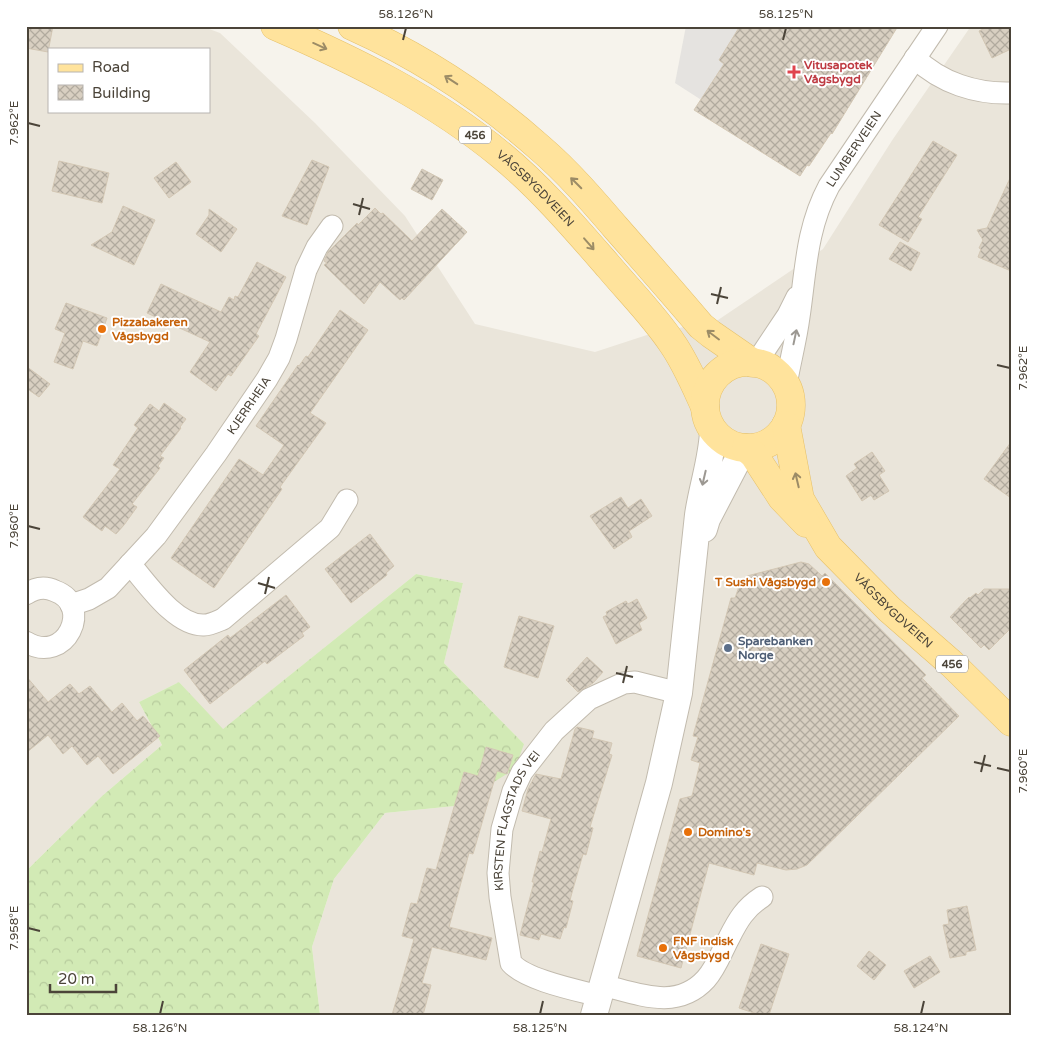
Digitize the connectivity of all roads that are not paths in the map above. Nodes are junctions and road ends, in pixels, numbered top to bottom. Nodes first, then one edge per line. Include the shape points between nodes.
1 (275, 26) edge
2 (352, 26) edge
3 (937, 26) edge
4 (915, 58) junction
5 (1011, 93) edge
6 (332, 226) dead end
7 (803, 285) junction
8 (755, 363) junction
9 (786, 385) junction
10 (709, 419) junction
11 (786, 426) junction
12 (745, 448) junction
13 (347, 500) dead end
14 (823, 540) junction
15 (694, 558) junction
16 (130, 564) junction
17 (26, 594) edge
18 (71, 605) junction
19 (26, 642) edge
20 (679, 693) junction
21 (1011, 722) edge
22 (762, 897) dead end
23 (599, 998) edge

1 -> 10 main road, VÅGSBYGDVEIEN / 456 via 361,65 417,96 502,156 553,204 663,330 684,362
8 -> 2 main road, 456 via 701,326 581,188 498,112 409,55
3 - 4 street, LUMBERVEIEN
4 - 5 street via 947,81 982,91
4 - 7 street, LUMBERVEIEN via 823,199 811,230
6 - 16 street, KJERRHEIA via 306,270 286,339 267,379 156,536
7 - 8 street, LUMBERVEIEN via 788,315
9 -> 7 street, LUMBERVEIEN
8 - 9 main road, 456 via 774,371
8 - 10 main road via 735,365 711,383 706,394
9 - 11 main road, 456 via 791,405
10 - 12 main road, 456 via 727,443
10 -> 15 street via 713,442 701,493
11 - 12 main road via 769,443
14 -> 11 main road, VÅGSBYGDVEIEN / 456 via 800,499
12 - 14 main road, VÅGSBYGDVEIEN / 456 via 782,498
12 - 15 street via 707,519
13 - 16 street via 330,528 223,619 204,625 187,621 172,611
14 - 21 main road, VÅGSBYGDVEIEN / 456 via 889,609
15 - 20 street
16 - 18 street, KJERRHEIA via 108,588
17 - 18 street via 50,588 59,592
18 - 19 street via 73,625 62,642 43,648
20 - 23 street via 663,765
20 - 23 street, KIRSTEN FLAGSTADS VEI via 635,682 624,683 589,699 554,731 522,772 502,829 498,873 511,963 518,970 537,978
22 - 23 street, KIRSTEN FLAGSTADS VEI via 749,905 708,978 691,992 671,998

